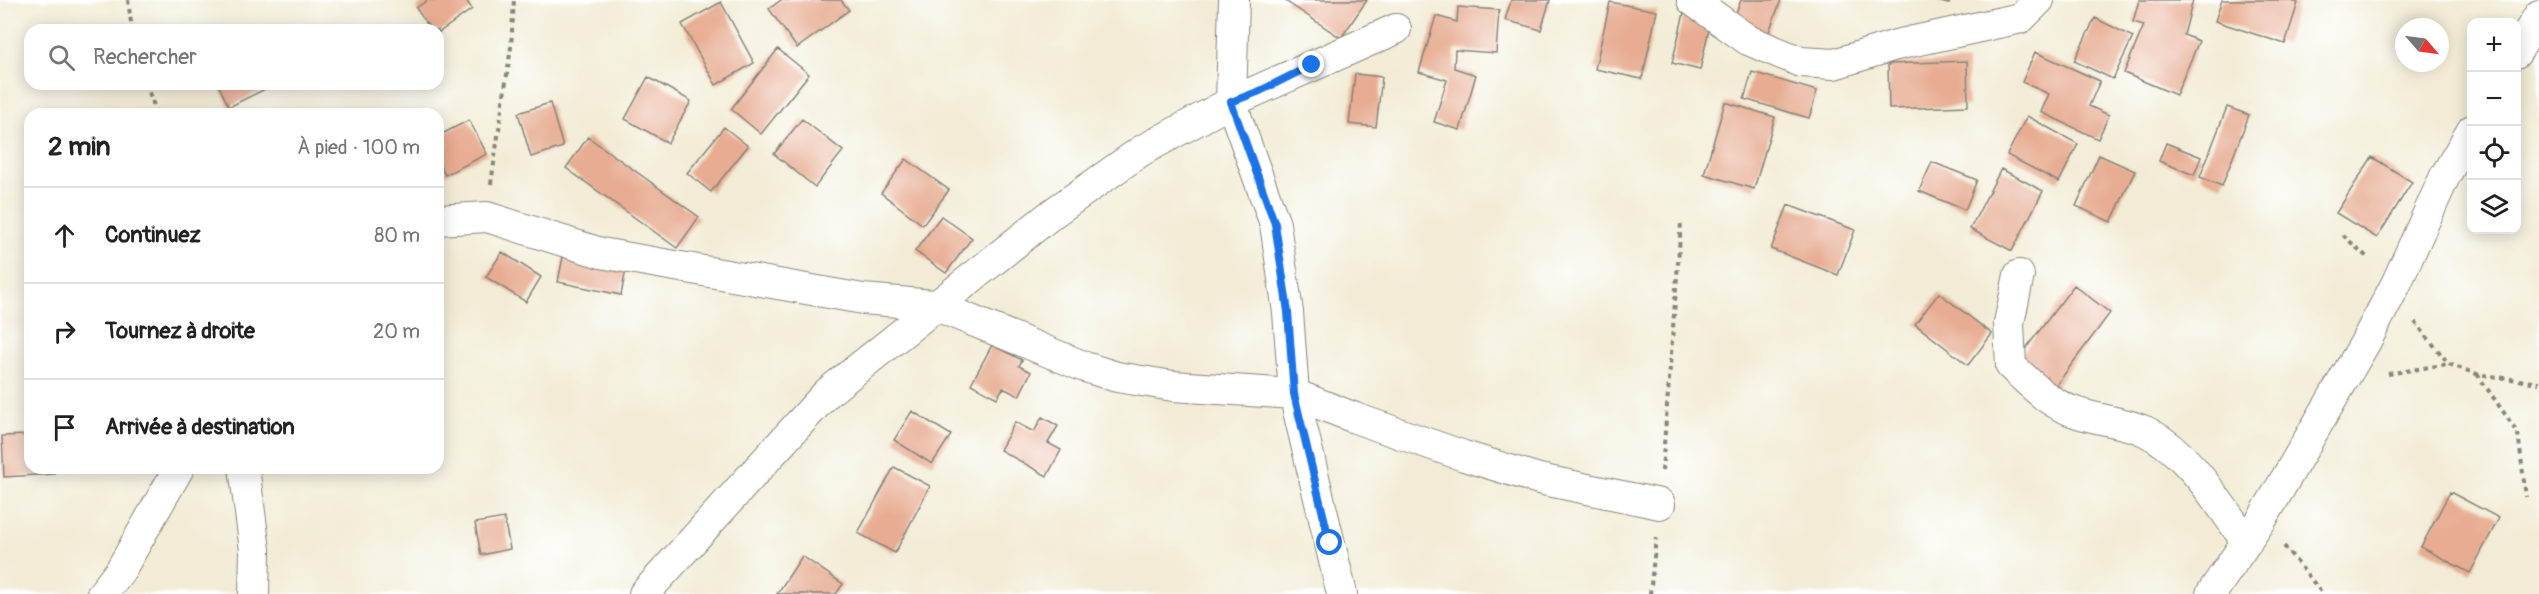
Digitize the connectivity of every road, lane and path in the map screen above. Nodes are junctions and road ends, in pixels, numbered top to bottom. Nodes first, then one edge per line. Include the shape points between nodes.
1 (128, 0) edge
2 (514, 0) edge
3 (1234, 0) edge
4 (1692, 0) edge
5 (2039, 0) edge
6 (2539, 15) edge
7 (131, 24) edge
8 (1396, 29) dead end
9 (2521, 46) edge
10 (148, 90) edge
11 (1231, 102) junction
12 (155, 108) edge
13 (2467, 139) edge
14 (487, 217) junction
15 (444, 220) edge
16 (1681, 223) dead end
17 (2019, 274) dead end
18 (2396, 284) junction
19 (934, 306) junction
20 (2449, 364) junction
21 (2476, 374) junction
22 (2381, 377) dead end
23 (2539, 383) edge
24 (1294, 394) junction
25 (176, 474) edge
26 (245, 474) edge
27 (2526, 497) dead end
28 (1660, 504) junction
29 (2255, 531) junction
30 (102, 594) edge
31 (254, 594) edge
32 (644, 594) edge
33 (1342, 594) edge
34 (1650, 594) edge
35 (2211, 594) edge
36 (2323, 594) edge

1 - 7 path
2 - 14 path
3 - 11 street
4 - 5 street via 1748,40 1801,62 1834,64 1896,45 2021,18
6 - 9 street
8 - 11 street
10 - 12 path
11 - 19 street via 1142,151 1053,213
11 - 24 street via 1275,224 1288,312
13 - 18 street via 2445,176
14 - 15 street
14 - 19 street via 601,253 863,299
16 - 28 path
17 - 29 street via 2009,323 2011,366 2047,399 2077,413 2145,431 2176,452
18 - 20 path via 2417,327
18 - 29 street
19 - 24 street via 1117,377 1173,386
19 - 32 street via 827,393
20 - 21 path
20 - 22 path
21 - 23 path
21 - 27 path via 2518,433
24 - 28 street via 1507,469
24 - 33 street
25 - 30 street via 120,571
26 - 31 street via 255,550
28 - 34 path
29 - 35 street
29 - 36 path

